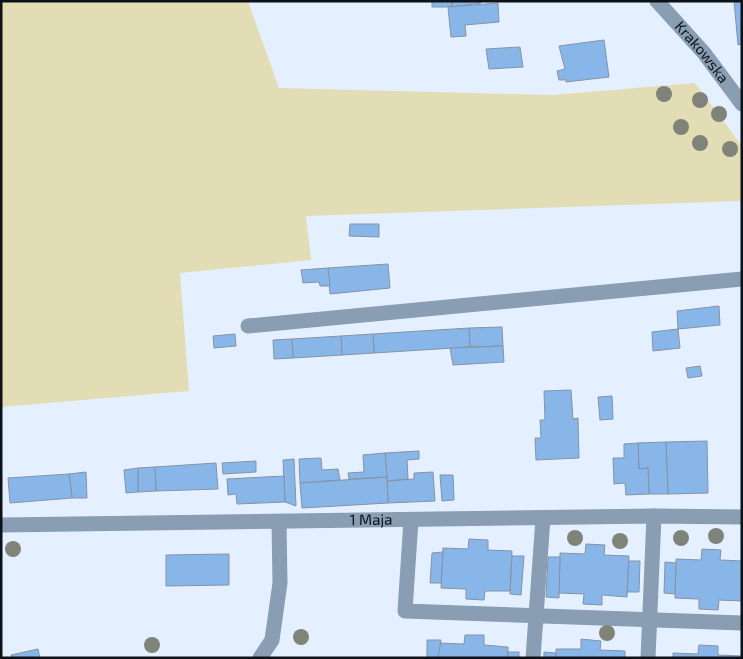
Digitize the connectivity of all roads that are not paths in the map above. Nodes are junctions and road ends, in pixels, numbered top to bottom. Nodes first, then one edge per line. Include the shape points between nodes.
1 (657, 1) edge
2 (742, 104) edge
3 (742, 279) edge
4 (248, 326) dead end
5 (654, 516) junction
6 (742, 517) edge
7 (543, 518) junction
8 (411, 520) junction
9 (279, 523) junction
10 (1, 526) edge
11 (536, 616) junction
12 (650, 620) junction
13 (742, 624) edge
14 (260, 658) edge
15 (533, 658) edge
16 (648, 658) edge

1 - 2 street, Krakowska via 704,52
3 - 4 street
5 - 6 street, 1 Maja
5 - 7 street, 1 Maja
5 - 12 street
7 - 8 street, 1 Maja
7 - 11 street
8 - 9 street, 1 Maja
8 - 11 street via 405,611
9 - 10 street, 1 Maja
9 - 14 street via 280,583 272,640
11 - 12 street
11 - 15 street
12 - 13 street
12 - 16 street

